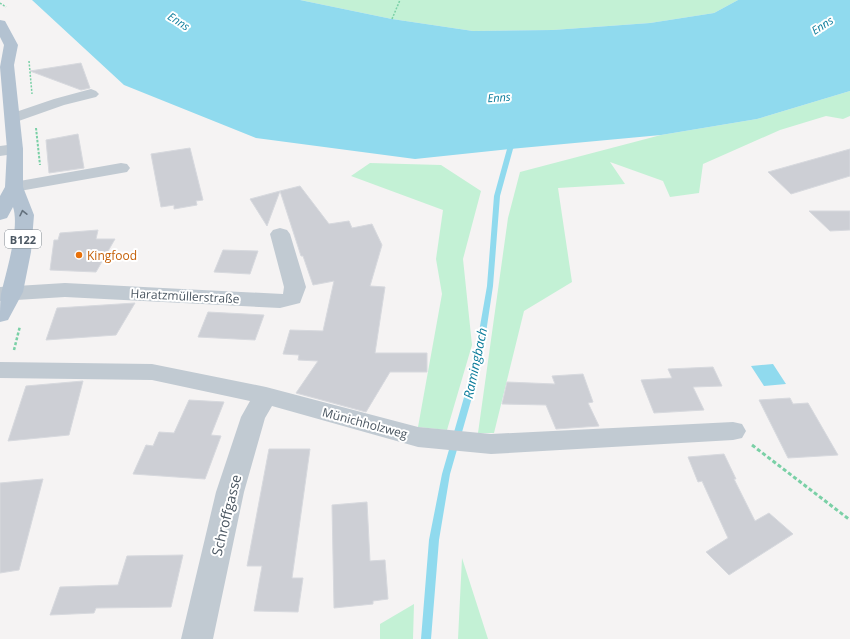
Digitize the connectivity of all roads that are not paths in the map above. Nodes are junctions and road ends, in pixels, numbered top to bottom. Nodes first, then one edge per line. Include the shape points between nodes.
1 (0, 24) edge
2 (4, 61) edge
3 (90, 94) dead end
4 (13, 118) junction
5 (7, 150) edge
6 (121, 168) dead end
7 (14, 187) junction
8 (0, 214) edge
9 (280, 234) dead end
10 (6, 293) edge
11 (0, 315) edge
12 (0, 370) edge
13 (266, 396) junction
14 (733, 431) road end
15 (197, 639) edge

1 - 2 main road, B122 via 11,45
2 - 4 main road, B122
3 - 4 street
4 - 5 main road, B122
5 - 7 main road, B122
6 - 7 street
7 - 8 main road, B122
10 -> 7 main road, B122 via 21,252 25,215
9 - 10 street, Haratzmüllerstraße via 295,287 292,298 280,301 65,290
10 - 11 main road, B122
12 - 13 street, Münichholzweg via 152,372
13 - 14 street, Münichholzweg via 418,437 491,444
13 - 15 street, Schroffgasse via 253,417 230,492

